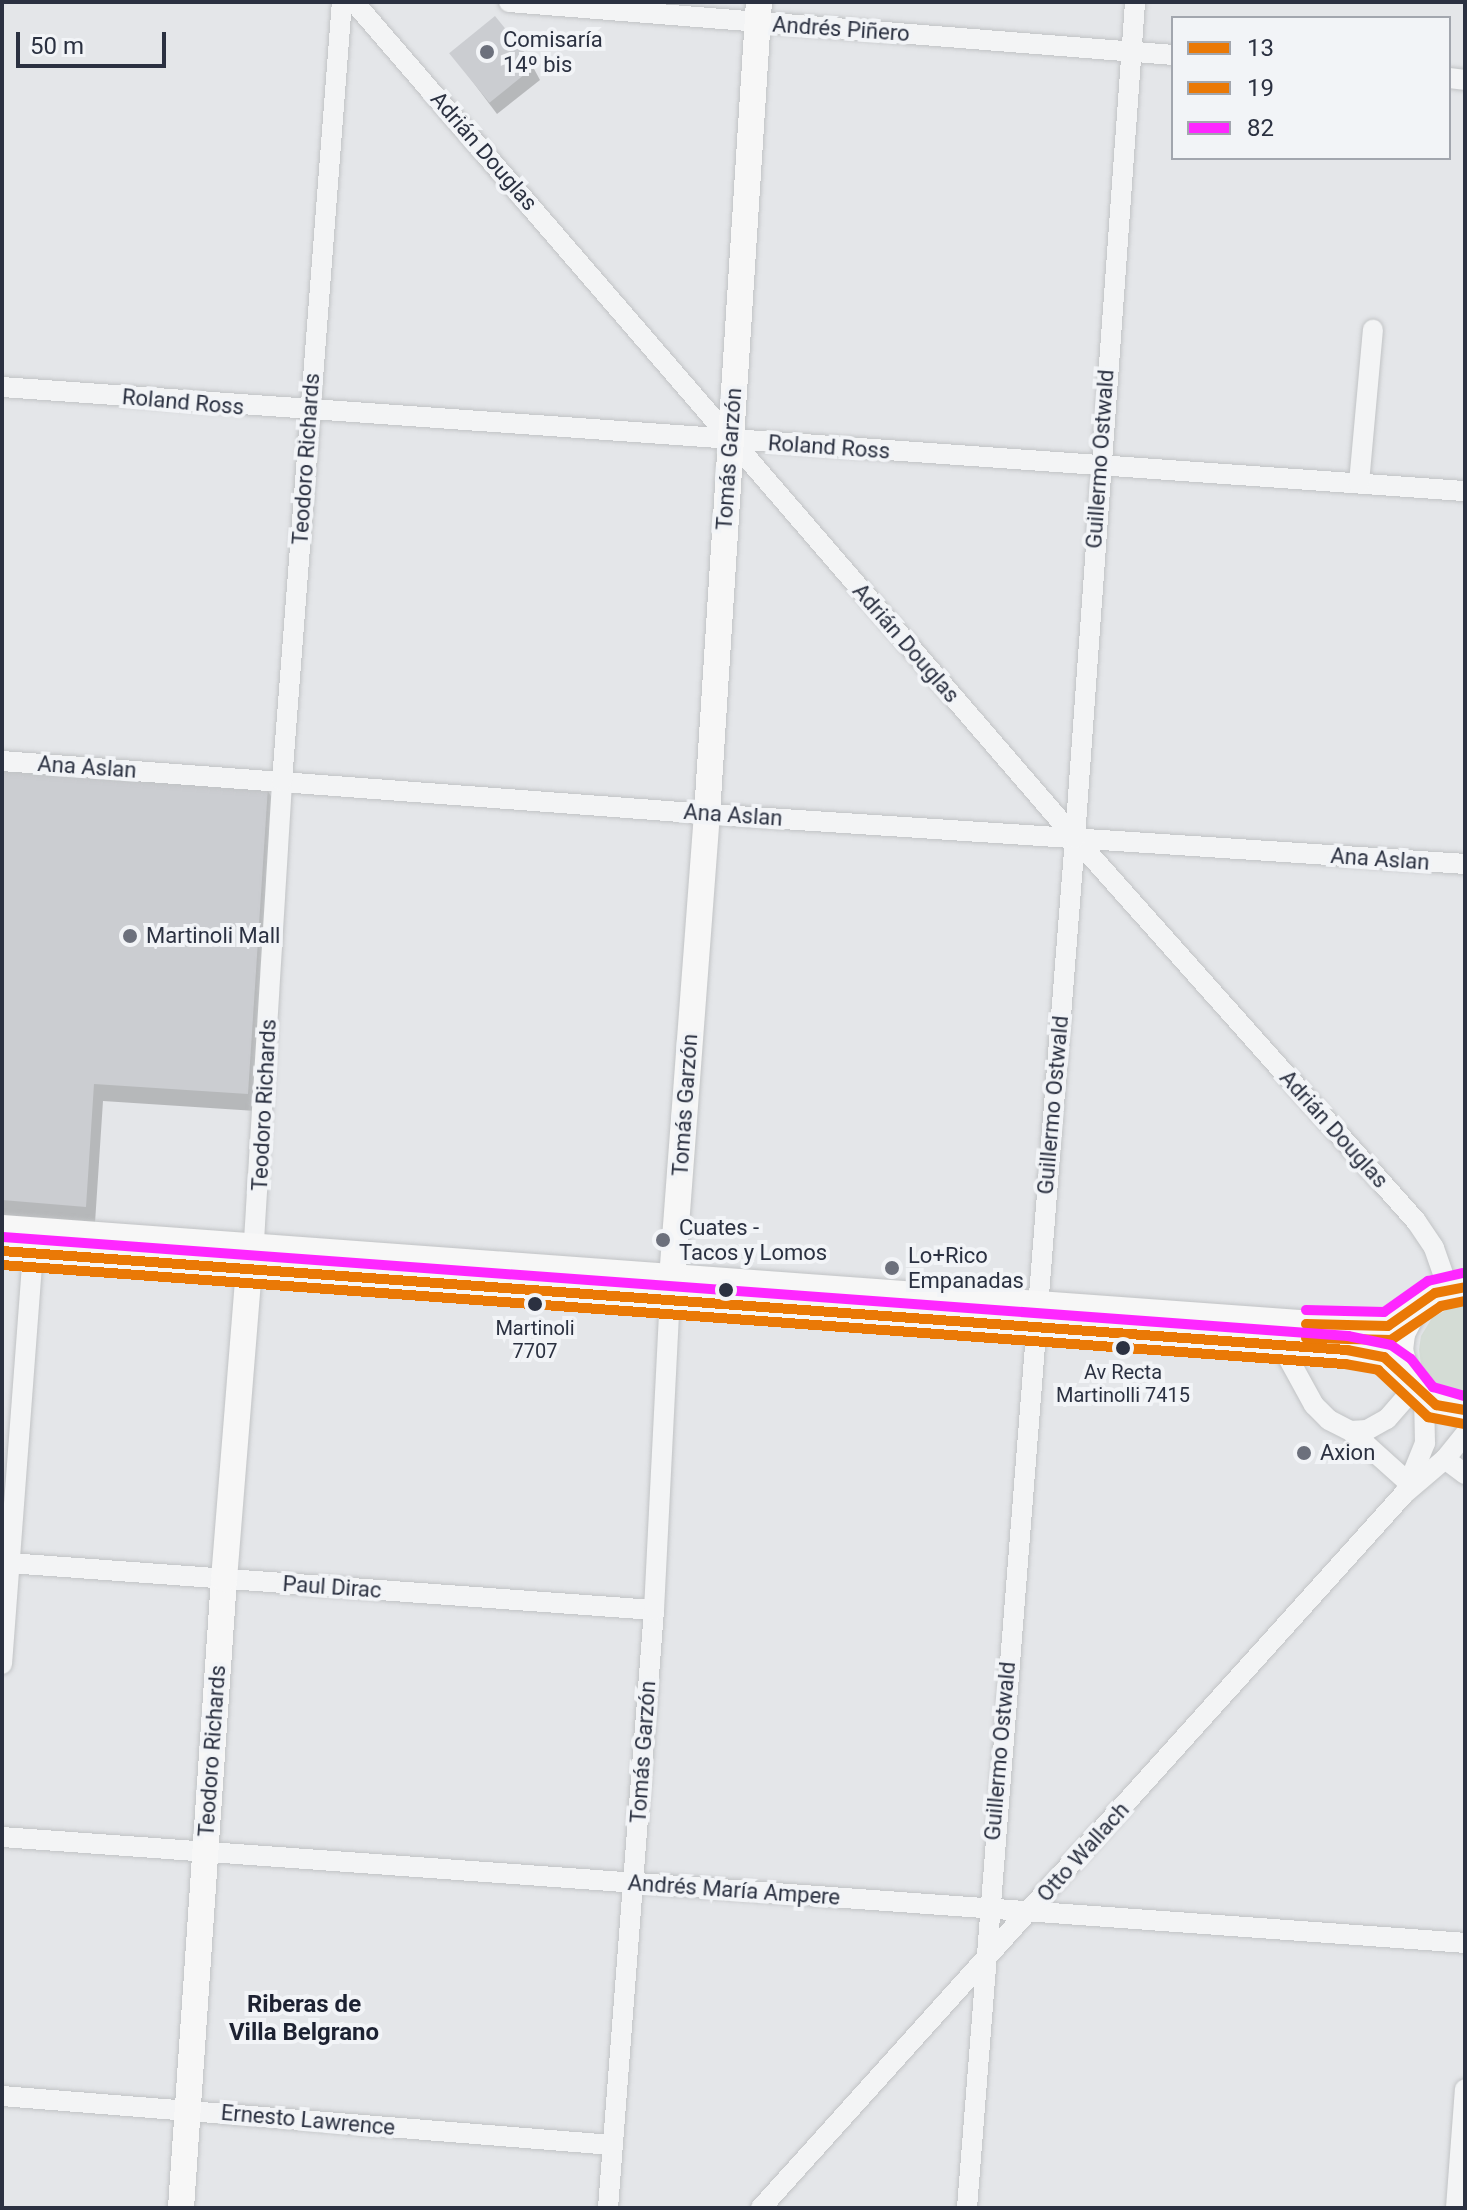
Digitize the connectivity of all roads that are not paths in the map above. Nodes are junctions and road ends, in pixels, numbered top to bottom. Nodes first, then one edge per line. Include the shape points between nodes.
1 (342, 2) edge
2 (354, 2) edge
3 (509, 2) edge
4 (1135, 2) edge
5 (759, 12) edge
6 (1131, 51) junction
7 (1171, 55) edge
8 (1373, 330) dead end
9 (2, 387) edge
10 (310, 412) junction
11 (730, 441) junction
12 (1099, 464) junction
13 (1359, 483) junction
14 (1465, 491) edge
15 (2, 761) edge
16 (282, 781) junction
17 (707, 814) junction
18 (1075, 838) junction
19 (1465, 864) edge
20 (2, 1228) edge
21 (2, 1251) edge
22 (33, 1253) junction
23 (253, 1258) junction
24 (671, 1288) junction
25 (1456, 1288) edge
26 (1415, 1308) junction
27 (1035, 1314) junction
28 (1281, 1345) junction
29 (1415, 1387) junction
30 (1465, 1410) edge
31 (1351, 1431) junction
32 (1465, 1434) edge
33 (1445, 1459) junction
34 (1465, 1474) edge
35 (1406, 1488) junction
36 (9, 1563) junction
37 (224, 1579) junction
38 (654, 1610) junction
39 (2, 1664) edge
40 (2, 1837) edge
41 (205, 1851) junction
42 (633, 1882) junction
43 (988, 1908) junction
44 (1030, 1911) junction
45 (1465, 1943) edge
46 (985, 1962) junction
47 (1465, 2089) edge
48 (2, 2096) edge
49 (188, 2111) junction
50 (613, 2145) junction
51 (181, 2208) edge
52 (608, 2208) edge
53 (761, 2208) edge
54 (967, 2208) edge
55 (1456, 2208) edge

1 - 10 street, Teodoro Richards
2 - 11 street, Adrián Douglas
3 - 5 street, Andrés Piñero
4 - 6 street, Guillermo Ostwald
5 - 6 street, Andrés Piñero
5 - 11 main road, Tomás Garzón
6 - 7 street, Andrés Piñero
6 - 12 street, Guillermo Ostwald
8 - 13 street
9 - 10 street, Roland Ross
10 - 11 street, Roland Ross
10 - 16 street, Teodoro Richards
11 - 12 street, Roland Ross
11 - 17 main road, Tomás Garzón
11 - 18 street, Adrián Douglas
12 - 13 street, Roland Ross
12 - 18 street, Guillermo Ostwald
13 - 14 street, Roland Ross
15 - 16 street, Ana Aslan
16 - 17 street, Ana Aslan
16 - 23 street, Teodoro Richards
17 - 18 street, Ana Aslan
17 - 24 main road, Tomás Garzón
18 - 19 street, Ana Aslan
18 - 25 street, Adrián Douglas via 1416,1221
18 - 27 street, Guillermo Ostwald
20 - 23 main road
21 - 22 main road
22 - 23 main road
22 - 36 street
23 - 24 main road
23 - 37 main road, Teodoro Richards
24 - 27 main road
24 - 38 street, Tomás Garzón
25 - 26 main road
26 - 27 main road via 1397,1322 1376,1328
26 - 29 main road via 1400,1350
27 - 28 main road
27 - 43 street, Guillermo Ostwald
28 - 29 main road via 1375,1354 1393,1362
28 - 31 street via 1314,1405
29 - 30 main road via 1436,1405
29 - 31 street via 1387,1419 1367,1430
29 - 35 street, Otto Wallach via 1425,1443
31 - 35 street
32 - 33 street, Otto Wallach
33 - 34 street
33 - 35 street, Otto Wallach
35 - 44 street, Otto Wallach
36 - 37 street, Paul Dirac
36 - 39 street
37 - 38 street, Paul Dirac
37 - 41 main road, Teodoro Richards
38 - 42 street, Tomás Garzón
40 - 41 street, Andrés María Ampere
41 - 42 street, Andrés María Ampere
41 - 49 main road, Teodoro Richards
42 - 43 street, Andrés María Ampere
42 - 50 street, Tomás Garzón
43 - 44 street, Andrés María Ampere
43 - 46 street, Guillermo Ostwald
44 - 45 street, Andrés María Ampere
44 - 46 street, Otto Wallach
46 - 53 street, Otto Wallach
46 - 54 street, Guillermo Ostwald
47 - 55 street
48 - 49 street, Ernesto Lawrence
49 - 50 street, Ernesto Lawrence
49 - 51 main road, Teodoro Richards
50 - 52 street, Tomás Garzón

